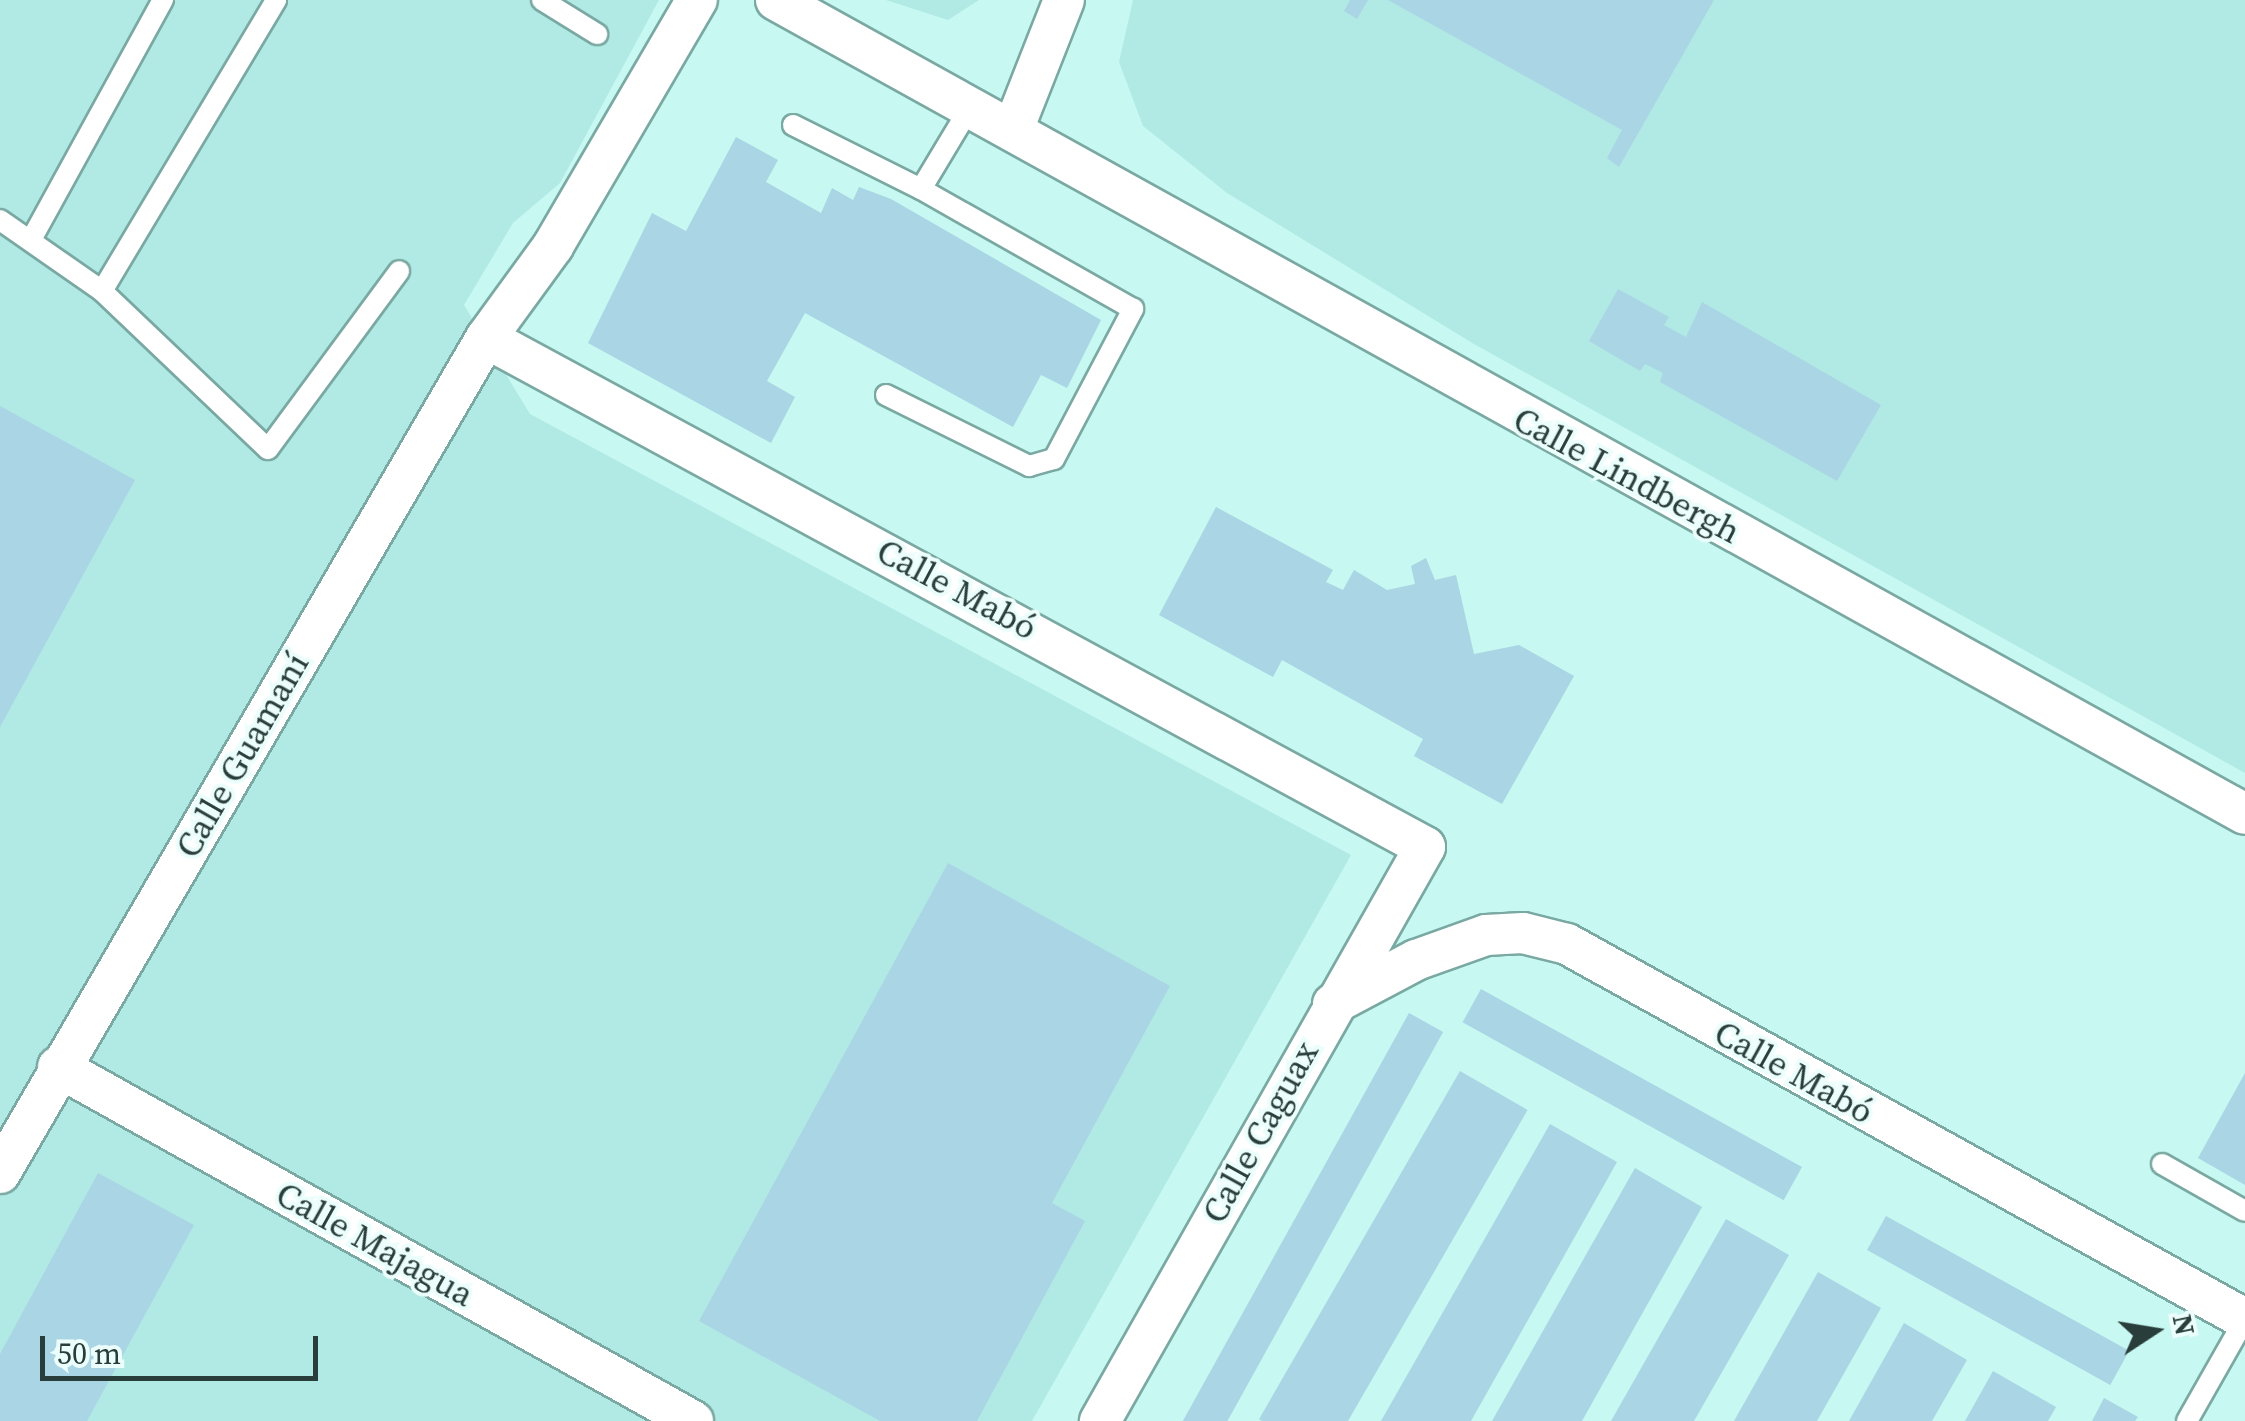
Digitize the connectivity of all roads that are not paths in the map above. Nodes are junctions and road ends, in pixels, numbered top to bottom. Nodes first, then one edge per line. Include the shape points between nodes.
1 (163, 0) edge
2 (276, 0) edge
3 (542, 0) edge
4 (697, 0) edge
5 (776, 0) edge
6 (1064, 0) edge
7 (597, 34) dead end
8 (972, 104) junction
9 (793, 125) dead end
10 (1014, 127) junction
11 (920, 189) junction
12 (0, 220) edge
13 (32, 238) junction
14 (399, 271) dead end
15 (102, 291) junction
16 (486, 338) junction
17 (886, 395) dead end
18 (2245, 814) edge
19 (1426, 847) joint
20 (1330, 1006) junction
21 (58, 1067) junction
22 (2162, 1164) dead end
23 (0, 1173) edge
24 (2245, 1211) edge
25 (2245, 1319) edge
26 (692, 1421) edge
27 (1100, 1421) edge
28 (2186, 1421) edge

1 - 13 lane
2 - 15 lane
3 - 7 lane
4 - 16 street, Calle Guamaní via 553,246
5 - 8 street, Calle Lindbergh
6 - 10 street
8 - 10 street, Calle Lindbergh
8 - 11 lane
9 - 11 lane
10 - 18 street, Calle Lindbergh via 1544,431
11 - 17 lane via 1133,309 1054,460 1029,466
12 - 13 lane
13 - 15 lane
14 - 15 lane via 268,449
16 - 19 street, Calle Mabó
16 - 21 street, Calle Guamaní
19 - 20 street, Calle Caguax
20 - 25 street, Calle Mabó via 1416,960 1486,935 1523,933 1566,944
20 - 27 street, Calle Caguax
21 - 23 street, Calle Guamaní
21 - 26 street, Calle Majagua
22 - 24 lane
25 - 28 lane

